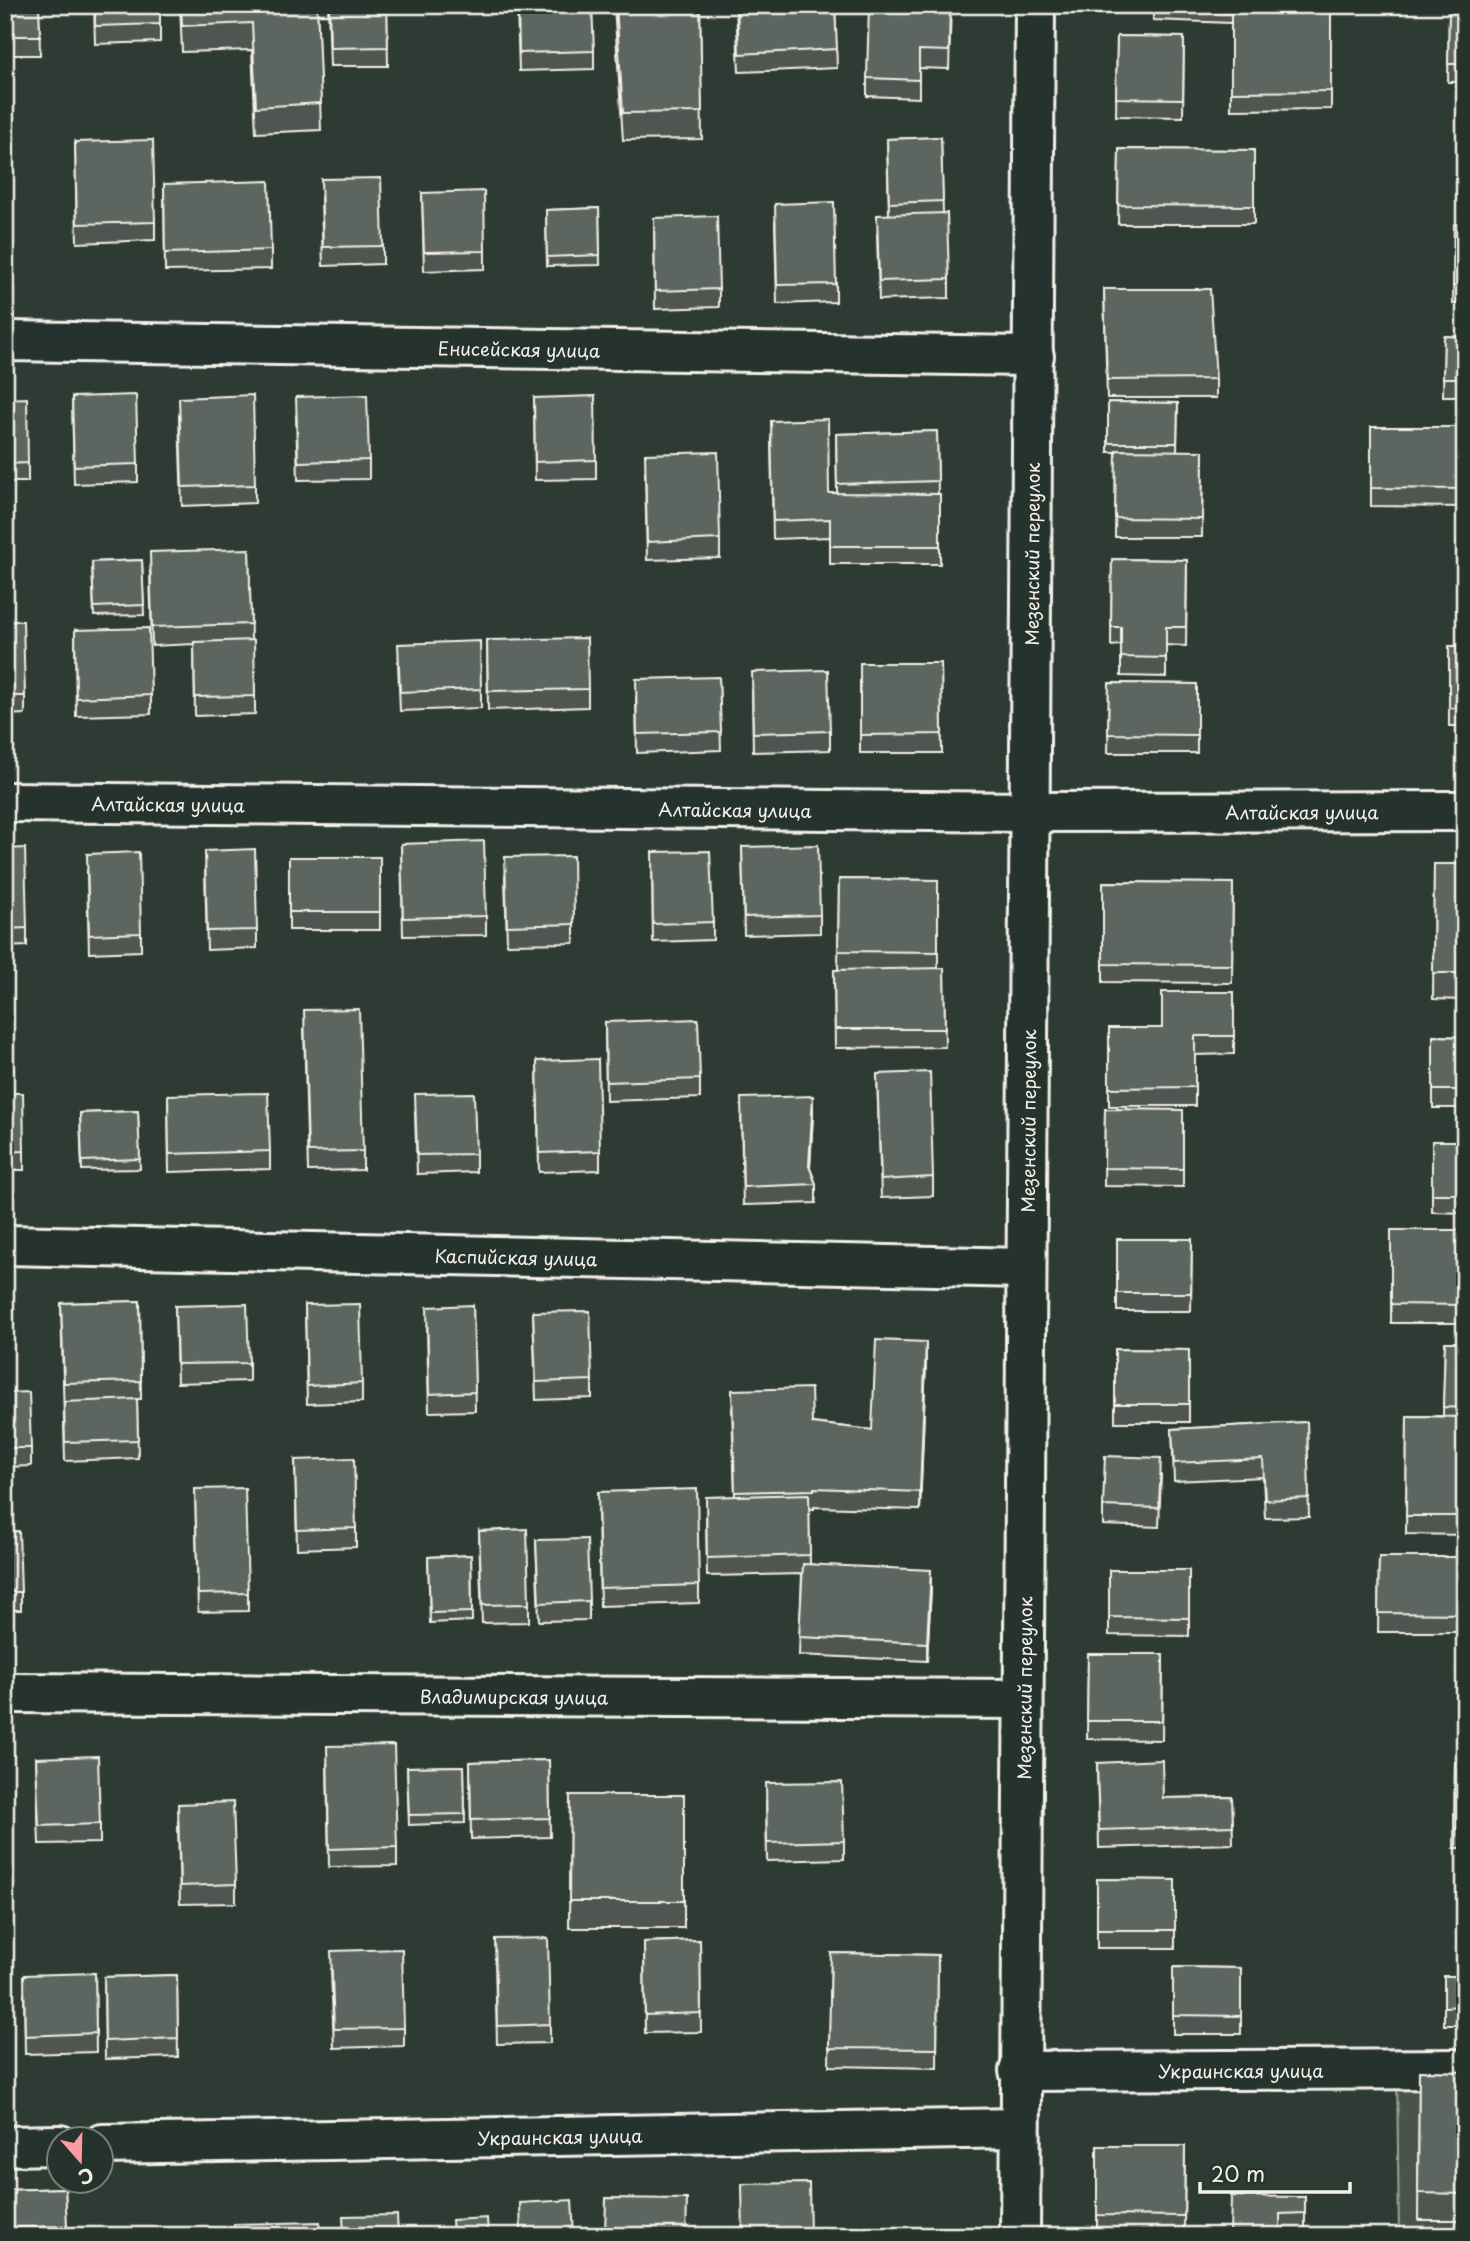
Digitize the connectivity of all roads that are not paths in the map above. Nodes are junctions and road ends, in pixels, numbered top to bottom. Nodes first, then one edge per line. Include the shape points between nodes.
1 (1035, 5) edge
2 (5, 341) edge
3 (1034, 356) junction
4 (5, 802) edge
5 (1465, 811) edge
6 (1028, 812) junction
7 (5, 1245) edge
8 (1025, 1268) junction
9 (5, 1693) edge
10 (1022, 1699) junction
11 (1465, 2069) edge
12 (1019, 2071) junction
13 (1019, 2128) junction
14 (116, 2144) edge
15 (46, 2145) edge
16 (5, 2146) edge
17 (1020, 2236) edge

1 - 3 street, Мезенский переулок
2 - 3 street, Енисейская улица
3 - 6 street, Мезенский переулок
4 - 6 street, Алтайская улица
5 - 6 street, Алтайская улица
6 - 8 street, Мезенский переулок
7 - 8 street, Каспийская улица
8 - 10 street, Мезенский переулок
9 - 10 street, Владимирская улица
10 - 12 street, Мезенский переулок
11 - 12 street, Украинская улица
12 - 13 street, Мезенский переулок
13 - 14 street, Украинская улица
13 - 17 street, Мезенский переулок
15 - 16 street

